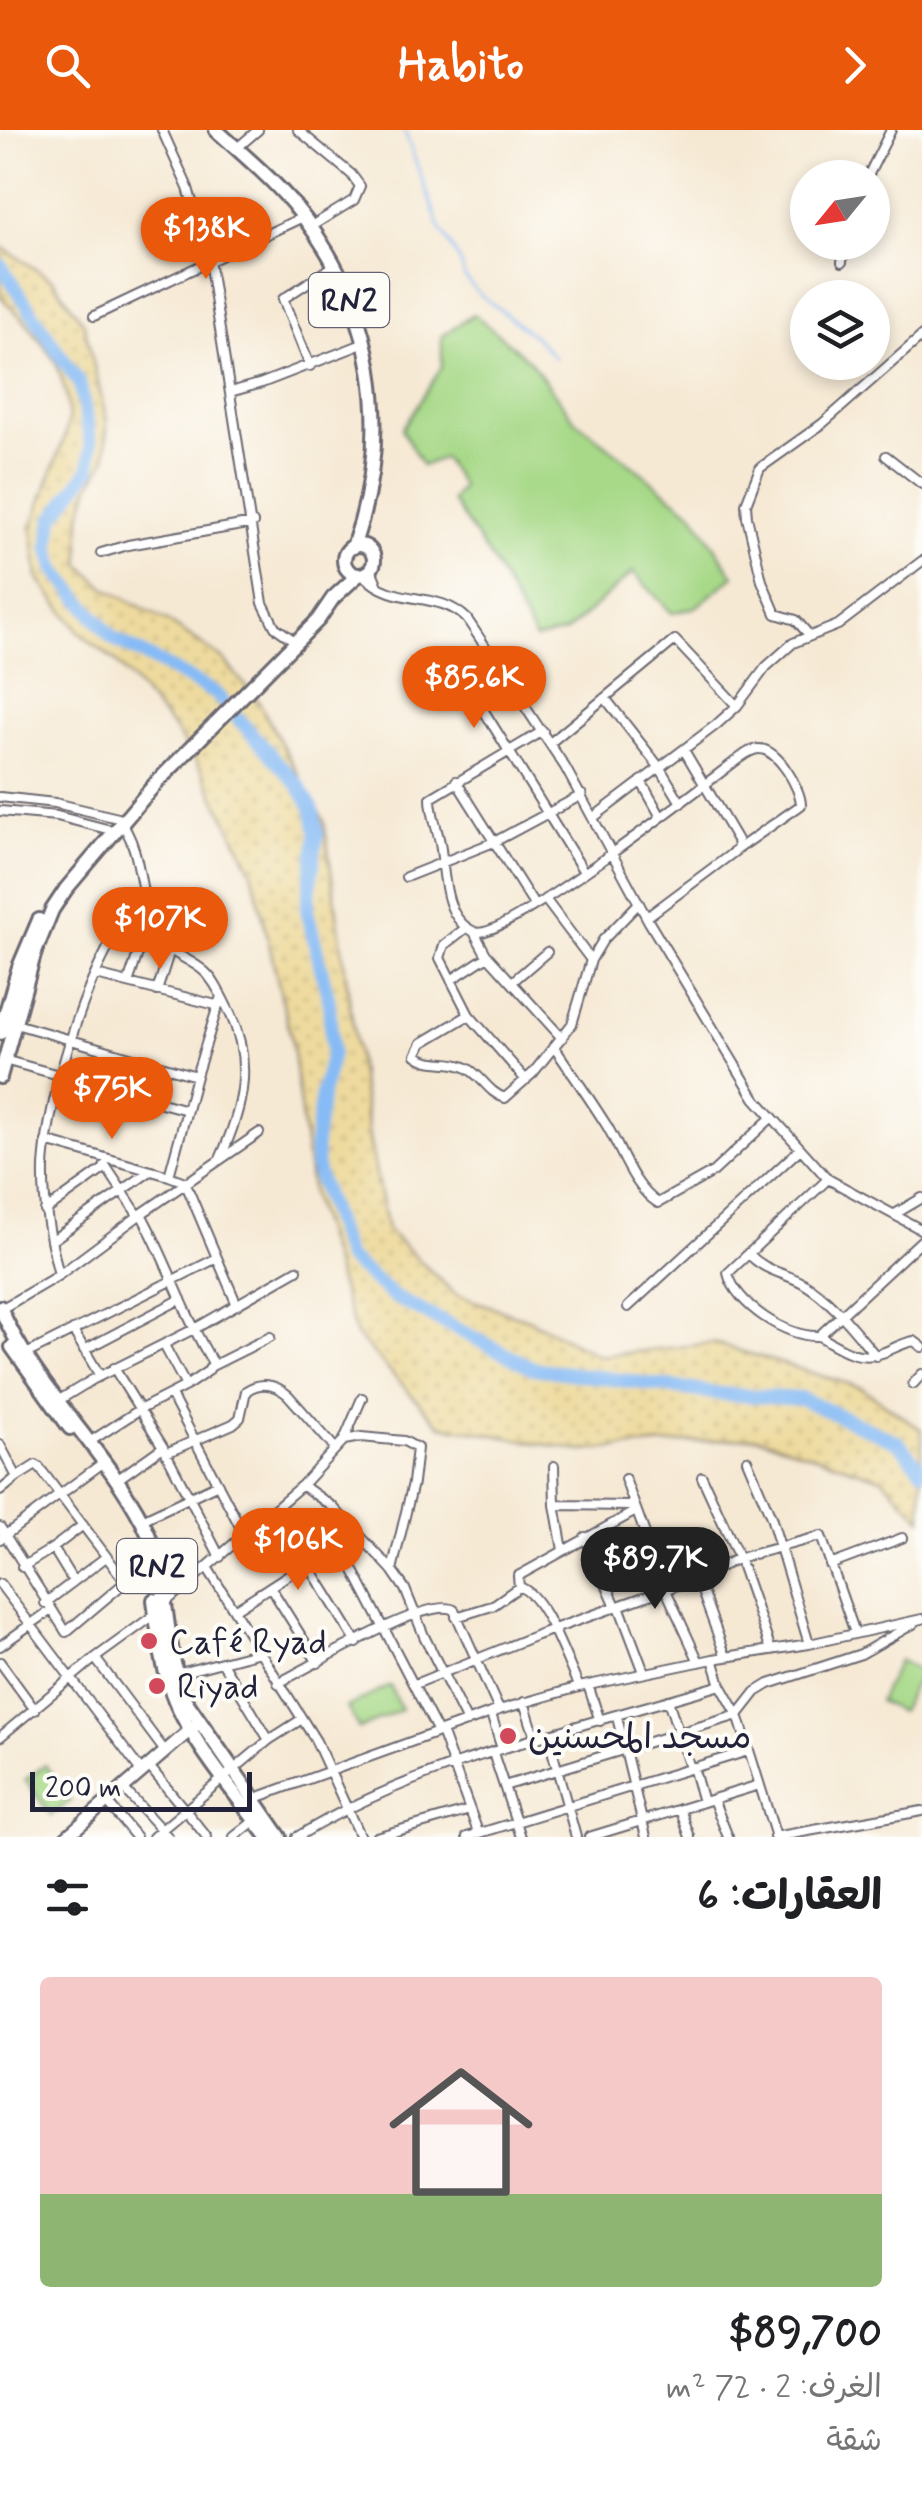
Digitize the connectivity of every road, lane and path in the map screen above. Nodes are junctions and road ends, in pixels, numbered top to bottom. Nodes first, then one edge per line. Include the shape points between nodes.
1 (162, 130) edge
2 (216, 130) edge
3 (258, 130) edge
4 (298, 130) edge
5 (892, 130) edge
6 (237, 148) junction
7 (876, 160) edge
8 (307, 222) junction
9 (210, 260) junction
10 (335, 265) junction
11 (94, 316) dead end
12 (922, 336) edge
13 (365, 343) junction
14 (310, 366) junction
15 (230, 392) junction
16 (886, 456) dead end
17 (922, 484) edge
18 (252, 523) junction
19 (360, 547) junction
20 (101, 553) dead end
21 (922, 561) edge
22 (344, 563) junction
23 (364, 573) junction
24 (332, 598) junction
25 (809, 635) junction
26 (296, 642) junction
27 (493, 656) junction
28 (605, 698) junction
29 (737, 706) junction
30 (544, 732) junction
31 (550, 742) junction
32 (684, 750) junction
33 (508, 752) junction
34 (660, 768) junction
35 (456, 781) junction
36 (641, 781) junction
37 (705, 785) junction
38 (582, 795) junction
39 (0, 797) edge
40 (681, 803) junction
41 (0, 811) edge
42 (548, 813) junction
43 (594, 816) junction
44 (124, 818) junction
45 (661, 818) junction
46 (108, 829) junction
47 (494, 842) junction
48 (738, 849) junction
49 (614, 853) junction
50 (442, 863) junction
51 (584, 872) junction
52 (406, 877) dead end
53 (144, 897) junction
54 (545, 899) junction
55 (639, 902) junction
56 (534, 905) junction
57 (646, 917) junction
58 (150, 918) junction
59 (470, 929) junction
60 (170, 950) junction
61 (547, 952) dead end
62 (488, 956) junction
63 (591, 960) junction
64 (96, 975) junction
65 (451, 980) junction
66 (512, 982) junction
67 (128, 983) junction
68 (157, 991) junction
69 (221, 996) junction
70 (216, 1006) junction
71 (469, 1016) junction
72 (12, 1024) junction
73 (0, 1032) edge
74 (562, 1038) junction
75 (71, 1040) junction
76 (554, 1047) junction
77 (4, 1060) junction
78 (62, 1075) junction
79 (196, 1076) junction
80 (0, 1077) edge
81 (526, 1080) junction
82 (187, 1110) junction
83 (771, 1118) junction
84 (259, 1133) dead end
85 (46, 1141) junction
86 (799, 1150) junction
87 (220, 1158) junction
88 (105, 1164) junction
89 (148, 1172) junction
90 (169, 1176) junction
91 (828, 1179) junction
92 (184, 1182) junction
93 (121, 1192) junction
94 (922, 1198) edge
95 (45, 1211) junction
96 (140, 1214) junction
97 (895, 1214) junction
98 (922, 1230) edge
99 (922, 1240) edge
100 (51, 1241) junction
101 (748, 1253) junction
102 (217, 1258) junction
103 (297, 1270) dead end
104 (59, 1275) junction
105 (175, 1280) junction
106 (181, 1299) junction
107 (238, 1305) junction
108 (628, 1307) dead end
109 (0, 1308) edge
110 (841, 1315) junction
111 (0, 1322) edge
112 (196, 1328) junction
113 (73, 1330) junction
114 (819, 1336) junction
115 (270, 1337) dead end
116 (164, 1345) junction
117 (922, 1347) edge
118 (84, 1350) junction
119 (26, 1354) junction
120 (876, 1356) junction
121 (212, 1366) junction
122 (114, 1368) junction
123 (922, 1374) edge
124 (100, 1376) junction
125 (913, 1384) dead end
126 (186, 1386) junction
127 (171, 1395) junction
128 (362, 1398) dead end
129 (56, 1402) junction
130 (140, 1410) junction
131 (194, 1438) junction
132 (344, 1440) junction
133 (91, 1442) junction
134 (1, 1448) edge
135 (335, 1448) junction
136 (164, 1450) junction
137 (747, 1460) dead end
138 (102, 1464) junction
139 (554, 1466) dead end
140 (16, 1477) junction
141 (702, 1478) dead end
142 (118, 1479) junction
143 (625, 1479) dead end
144 (218, 1484) junction
145 (302, 1485) junction
146 (0, 1491) edge
147 (62, 1496) junction
148 (188, 1498) junction
149 (555, 1505) junction
150 (633, 1509) junction
151 (142, 1520) junction
152 (84, 1526) junction
153 (605, 1528) junction
154 (354, 1529) junction
155 (2, 1533) edge
156 (245, 1536) junction
157 (585, 1536) junction
158 (902, 1538) dead end
159 (648, 1540) junction
160 (339, 1542) junction
161 (780, 1547) junction
162 (53, 1548) junction
163 (562, 1550) junction
164 (220, 1557) junction
165 (106, 1558) junction
166 (739, 1558) junction
167 (152, 1559) junction
168 (308, 1564) junction
169 (830, 1565) junction
170 (22, 1566) junction
171 (206, 1567) junction
172 (392, 1570) junction
173 (697, 1578) junction
174 (73, 1581) junction
175 (125, 1582) junction
176 (0, 1584) edge
177 (519, 1587) junction
178 (271, 1588) junction
179 (665, 1588) junction
180 (48, 1606) junction
181 (617, 1606) junction
182 (160, 1609) junction
183 (234, 1610) junction
184 (414, 1612) junction
185 (456, 1617) junction
186 (922, 1619) edge
187 (29, 1624) junction
188 (386, 1627) junction
189 (552, 1629) junction
190 (855, 1633) junction
191 (357, 1643) junction
192 (809, 1644) junction
193 (0, 1646) edge
194 (771, 1650) junction
195 (260, 1652) junction
196 (726, 1657) junction
197 (95, 1658) junction
198 (476, 1658) junction
199 (713, 1659) junction
200 (0, 1662) edge
201 (699, 1662) junction
202 (318, 1663) junction
203 (223, 1664) junction
204 (442, 1671) junction
205 (644, 1672) junction
206 (171, 1676) junction
207 (72, 1679) junction
208 (278, 1684) junction
209 (415, 1684) junction
210 (721, 1685) junction
211 (584, 1686) junction
212 (668, 1700) junction
213 (524, 1702) junction
214 (35, 1710) junction
215 (495, 1712) junction
216 (738, 1715) junction
217 (616, 1717) junction
218 (302, 1719) junction
219 (600, 1721) junction
220 (467, 1722) junction
221 (194, 1726) junction
222 (440, 1731) junction
223 (679, 1734) junction
224 (1, 1735) edge
225 (548, 1736) junction
226 (269, 1740) junction
227 (536, 1740) junction
228 (623, 1749) junction
229 (164, 1750) junction
230 (748, 1750) junction
231 (498, 1751) junction
232 (453, 1767) junction
233 (145, 1768) junction
234 (331, 1768) junction
235 (691, 1768) junction
236 (557, 1770) junction
237 (229, 1773) junction
238 (759, 1785) junction
239 (504, 1786) junction
240 (632, 1786) junction
241 (122, 1787) junction
242 (253, 1799) junction
243 (708, 1800) junction
244 (106, 1802) junction
245 (568, 1806) junction
246 (348, 1808) junction
247 (680, 1809) junction
248 (470, 1810) junction
249 (922, 1810) edge
250 (184, 1811) junction
251 (259, 1817) junction
252 (516, 1820) junction
253 (643, 1822) junction
254 (478, 1832) junction
255 (165, 1833) edge
256 (73, 1835) edge
257 (136, 1837) edge
258 (153, 1837) edge
259 (207, 1837) edge
260 (234, 1837) edge
261 (268, 1837) edge
262 (280, 1837) edge
263 (298, 1837) edge
264 (360, 1837) edge
265 (376, 1837) edge
266 (468, 1837) edge
267 (521, 1837) edge
268 (576, 1837) edge
269 (589, 1837) edge
270 (646, 1837) edge
271 (690, 1837) edge
272 (728, 1837) edge
273 (775, 1837) edge

1 - 9 street
2 - 6 main road, RN2
3 - 6 street
4 - 8 street via 351,174 360,190 354,200
5 - 7 street
6 - 8 main road, RN2
8 - 9 street
8 - 10 main road, RN2
9 - 11 street
9 - 15 street
10 - 13 main road, RN2
10 - 14 street via 284,299
12 - 25 street via 763,466 754,482 747,516 767,598 776,614 796,620
13 - 14 street
13 - 19 main road, RN2 via 376,434
14 - 15 street
15 - 18 street
16 - 17 street
18 - 20 street
18 - 26 street via 266,612
19 - 22 main road
19 - 23 main road, RN2 via 373,555
21 - 25 street via 838,625
22 - 23 main road via 350,572
22 - 24 main road
23 - 24 main road
23 - 27 street via 379,590 454,608
24 - 26 main road
25 - 29 street via 771,662
26 - 44 main road
27 - 30 street
27 - 33 street via 471,677
28 - 29 street via 675,640
28 - 31 street
28 - 34 street
29 - 32 street
30 - 31 street
30 - 33 street
31 - 38 street
32 - 34 street
32 - 37 street
33 - 35 street
33 - 42 street
34 - 36 street
34 - 40 street
35 - 47 street
35 - 50 street via 431,798
36 - 43 street
36 - 45 street
37 - 40 street
37 - 48 street
37 - 48 street via 763,749 800,794 798,808
38 - 42 street
38 - 43 street
39 - 44 street
40 - 45 street
41 - 46 street
42 - 47 street
42 - 51 street
43 - 49 street
44 - 46 main road
44 - 53 street
44 - 72 main road via 52,910
45 - 49 street
46 - 73 main road via 44,910
47 - 50 street
47 - 56 street
48 - 57 street
49 - 51 street
49 - 55 street
50 - 52 street
50 - 59 street via 448,898
51 - 54 street
53 - 58 street
53 - 64 street via 112,937
54 - 56 street
54 - 63 street
55 - 57 street
55 - 63 street
56 - 59 street via 484,932
57 - 83 street
58 - 60 street
58 - 67 street
59 - 62 street
59 - 65 street via 439,954
60 - 68 street
60 - 69 street via 203,970
61 - 66 street
62 - 65 street
62 - 66 street
63 - 74 street via 576,1016
64 - 67 street
64 - 75 street
65 - 71 street
66 - 74 street
67 - 68 street
68 - 70 street
69 - 70 street
69 - 87 street via 239,1038 245,1085
70 - 79 street
71 - 81 street
71 - 81 street via 422,1043 416,1055 466,1067 499,1098
72 - 75 street
72 - 77 main road
74 - 76 street
75 - 78 street
75 - 79 street
76 - 81 street
76 - 83 street via 658,1204 712,1172
77 - 78 street
77 - 80 main road
78 - 82 street
78 - 85 street
79 - 82 street
82 - 90 street
83 - 86 street
84 - 87 street
85 - 88 street
85 - 95 street
86 - 91 street
86 - 108 street
87 - 92 street
88 - 89 street
88 - 93 street
88 - 95 street
89 - 90 street
89 - 93 street
90 - 92 street
91 - 97 street
91 - 101 street
92 - 96 street
92 - 102 street
93 - 96 street
93 - 100 street
94 - 97 street
95 - 100 street
96 - 104 street
96 - 105 street
97 - 98 street
99 - 110 street
100 - 104 street
101 - 110 street via 770,1271 801,1282
101 - 114 street via 728,1273 732,1284 771,1323
102 - 105 street
102 - 107 street
103 - 107 street
104 - 109 street
105 - 106 street
105 - 113 street
106 - 112 street
106 - 118 street
107 - 112 street
109 - 119 main road, RN2
110 - 114 street
110 - 120 street
111 - 129 main road, RN2 via 22,1364
112 - 116 street
112 - 121 street
113 - 118 street
113 - 119 street
114 - 120 street via 856,1356
115 - 121 street
116 - 122 street
116 - 126 street
117 - 120 street via 906,1342
118 - 124 street
119 - 129 main road, RN2
121 - 126 street
122 - 124 street
122 - 130 street
123 - 125 street
124 - 129 street
126 - 127 street
127 - 130 street
127 - 131 street
128 - 132 street
129 - 133 main road, RN2
129 - 138 main road, RN2
130 - 133 street
130 - 136 street
131 - 135 street via 238,1421 246,1391 264,1384 288,1395
131 - 136 street
131 - 144 street
132 - 135 street
132 - 172 street via 404,1441 417,1448
133 - 138 main road, RN2
134 - 140 street
135 - 145 street
136 - 142 street
136 - 148 street
137 - 161 street
138 - 142 main road, RN2
138 - 147 street
138 - 167 main road, RN2
139 - 149 street
140 - 146 street
140 - 147 street via 36,1465
141 - 166 street
142 - 151 main road, RN2
143 - 150 street
144 - 148 street
144 - 156 street
145 - 154 street
145 - 156 street
147 - 152 street
147 - 155 street
148 - 151 street
148 - 164 street
149 - 150 street
149 - 163 street
150 - 153 street
150 - 159 street
151 - 167 main road, RN2
152 - 162 street
152 - 165 street
153 - 157 street
153 - 159 street via 615,1553
154 - 160 street
154 - 172 street
155 - 170 street
156 - 164 street
157 - 163 street
157 - 181 street
158 - 169 street
159 - 179 street
160 - 168 street
160 - 188 street
161 - 166 street
161 - 169 street via 821,1536
161 - 192 street
162 - 170 street
162 - 174 street
163 - 177 street via 518,1576
164 - 171 street
165 - 174 street
165 - 175 street
166 - 173 street
166 - 194 street
167 - 175 street
167 - 182 main road, RN2
168 - 178 street
168 - 191 street
169 - 190 street
170 - 180 street
171 - 182 street
171 - 183 street
172 - 184 street
173 - 179 street
173 - 196 street
174 - 180 street
175 - 180 street via 66,1632
176 - 187 street
177 - 185 street via 492,1606
177 - 189 street via 534,1594
178 - 183 street
178 - 202 street
179 - 181 street
179 - 201 street
180 - 187 street
181 - 189 street
181 - 205 street
182 - 197 street
182 - 206 main road, RN2
183 - 195 street
184 - 185 street via 446,1606
184 - 188 street
184 - 204 street
185 - 198 street
186 - 190 street
186 - 216 street via 861,1654 765,1686
187 - 193 street
187 - 207 street
188 - 191 street
188 - 209 street
189 - 198 street
189 - 211 street
190 - 192 street
191 - 202 street
192 - 194 street
194 - 196 street
195 - 203 street
195 - 208 street
196 - 199 street
197 - 207 street
197 - 229 street
198 - 204 street
198 - 215 street
199 - 201 street
199 - 210 street
200 - 214 street
201 - 205 street
202 - 208 street
203 - 206 street
203 - 226 street
204 - 209 street
204 - 220 street
205 - 211 street
206 - 221 main road, RN2
207 - 214 street
207 - 233 street
208 - 218 street
209 - 222 street
210 - 212 street
210 - 216 street
211 - 213 street
211 - 219 street
212 - 217 street
212 - 223 street
213 - 215 street
213 - 227 street
214 - 224 street
215 - 220 street
215 - 231 street
216 - 223 street
216 - 230 street
217 - 219 street
217 - 228 street
218 - 226 street
218 - 234 street
219 - 225 street
220 - 222 street
221 - 229 street
221 - 237 main road, RN2
222 - 232 street
222 - 234 street
223 - 228 street
223 - 235 street
225 - 227 street
225 - 236 street
226 - 237 street
227 - 231 street
228 - 236 street
228 - 240 street
229 - 233 street
230 - 235 street
230 - 238 street
231 - 232 street
231 - 239 street
232 - 246 street
232 - 248 street
233 - 241 street
233 - 250 street
234 - 242 street
234 - 246 street
235 - 240 street
235 - 243 street
236 - 239 street
236 - 245 street
237 - 242 main road, RN2
237 - 250 street
237 - 251 main road, RN2
238 - 243 street
238 - 273 street
239 - 252 street
240 - 245 street
240 - 253 street
241 - 244 street
241 - 255 street
242 - 251 main road, RN2
243 - 247 street
243 - 272 street
244 - 256 street
244 - 257 street
245 - 252 street
245 - 268 street
246 - 263 street
246 - 264 street
247 - 253 street
247 - 271 street
248 - 254 street
248 - 265 street
249 - 273 street
250 - 255 street
250 - 259 street
251 - 260 street
251 - 261 main road, RN2
251 - 262 main road, RN2
252 - 254 street
252 - 267 street
253 - 269 street
253 - 270 street
254 - 266 street
255 - 258 street

